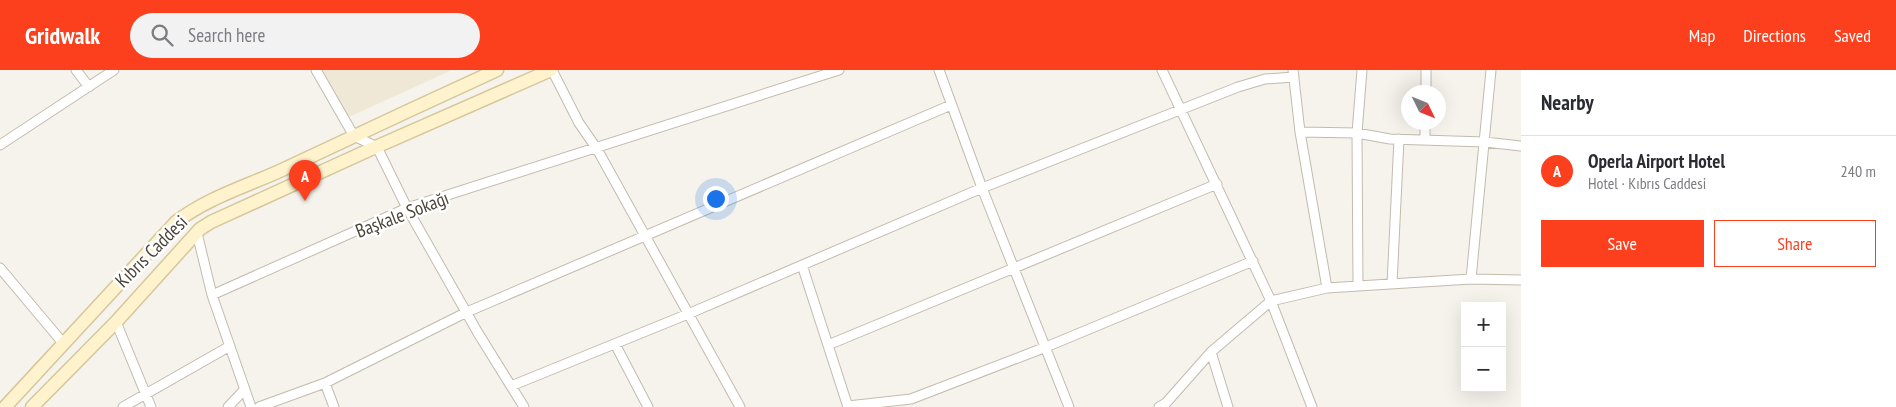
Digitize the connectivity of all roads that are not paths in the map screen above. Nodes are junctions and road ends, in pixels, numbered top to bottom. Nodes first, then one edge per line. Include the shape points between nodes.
1 (76, 70) edge
2 (114, 70) edge
3 (316, 70) edge
4 (497, 70) edge
5 (552, 70) edge
6 (839, 70) edge
7 (939, 70) edge
8 (1162, 70) edge
9 (1362, 70) edge
10 (1426, 70) edge
11 (1491, 70) edge
12 (1293, 73) edge
13 (1426, 85) edge
14 (89, 86) junction
15 (952, 104) junction
16 (1180, 110) junction
17 (1426, 130) edge
18 (1300, 132) junction
19 (1357, 133) junction
20 (354, 136) junction
21 (1399, 139) junction
22 (1425, 140) junction
23 (1485, 142) junction
24 (0, 145) edge
25 (1521, 146) edge
26 (377, 147) junction
27 (597, 148) junction
28 (1217, 184) junction
29 (982, 188) junction
30 (407, 208) junction
31 (197, 233) junction
32 (645, 234) junction
33 (1253, 261) junction
34 (802, 265) junction
35 (0, 268) edge
36 (1015, 268) junction
37 (1472, 279) junction
38 (1521, 280) edge
39 (1392, 284) junction
40 (1358, 286) junction
41 (1327, 288) junction
42 (212, 294) junction
43 (1271, 301) junction
44 (467, 312) junction
45 (688, 314) junction
46 (116, 322) junction
47 (63, 343) junction
48 (614, 344) junction
49 (828, 345) junction
50 (230, 346) junction
51 (1046, 347) junction
52 (1210, 352) junction
53 (326, 383) junction
54 (511, 386) junction
55 (245, 389) junction
56 (145, 394) junction
57 (848, 406) edge
58 (1164, 406) edge
59 (5, 407) edge
60 (32, 407) edge
61 (124, 407) edge
62 (151, 407) edge
63 (228, 407) edge
64 (251, 407) edge
65 (259, 407) edge
66 (334, 407) edge
67 (524, 407) edge
68 (648, 407) edge
69 (740, 407) edge
70 (1069, 407) edge
71 (1228, 407) edge
72 (1312, 407) edge

1 - 14 street
2 - 14 street
3 - 20 street
4 - 20 main road, Kıbrıs Caddesi
5 - 26 main road
5 - 27 street via 579,123
6 - 27 street, Başkale Sokağı
7 - 15 street
8 - 16 street
9 - 19 street
10 - 13 street
11 - 23 street
12 - 16 street via 1238,87
12 - 18 street
14 - 24 street
15 - 29 street
15 - 32 street
16 - 28 street
16 - 29 street
17 - 22 street
18 - 19 street
18 - 41 street
19 - 21 street
19 - 40 street
20 - 26 street
20 - 47 main road, Kıbrıs Caddesi via 187,214
21 - 22 street
21 - 39 street
22 - 23 street
23 - 25 street
23 - 37 street
26 - 30 street
26 - 31 main road via 211,222
27 - 30 street, Başkale Sokağı
27 - 32 street
28 - 33 street
28 - 36 street
29 - 34 street
29 - 36 street
30 - 42 street, Başkale Sokağı
30 - 44 street
31 - 42 street
31 - 46 main road
32 - 44 street
32 - 45 street
33 - 43 street
33 - 51 street
34 - 45 street
34 - 49 street
35 - 47 street
36 - 49 street
36 - 51 street
37 - 38 street
37 - 39 street
39 - 40 street
40 - 41 street
41 - 43 street
42 - 50 street
43 - 52 street
43 - 72 street
44 - 53 street
44 - 54 street
45 - 48 street
45 - 69 street
46 - 56 street
46 - 60 main road
47 - 59 main road, Kıbrıs Caddesi
48 - 54 street
48 - 68 street
49 - 57 street
50 - 55 street
50 - 56 street
51 - 57 street via 911,399
51 - 70 street
52 - 58 street
52 - 71 street
53 - 65 street
53 - 66 street
54 - 67 street
55 - 63 street
55 - 64 street
56 - 61 street
56 - 62 street

